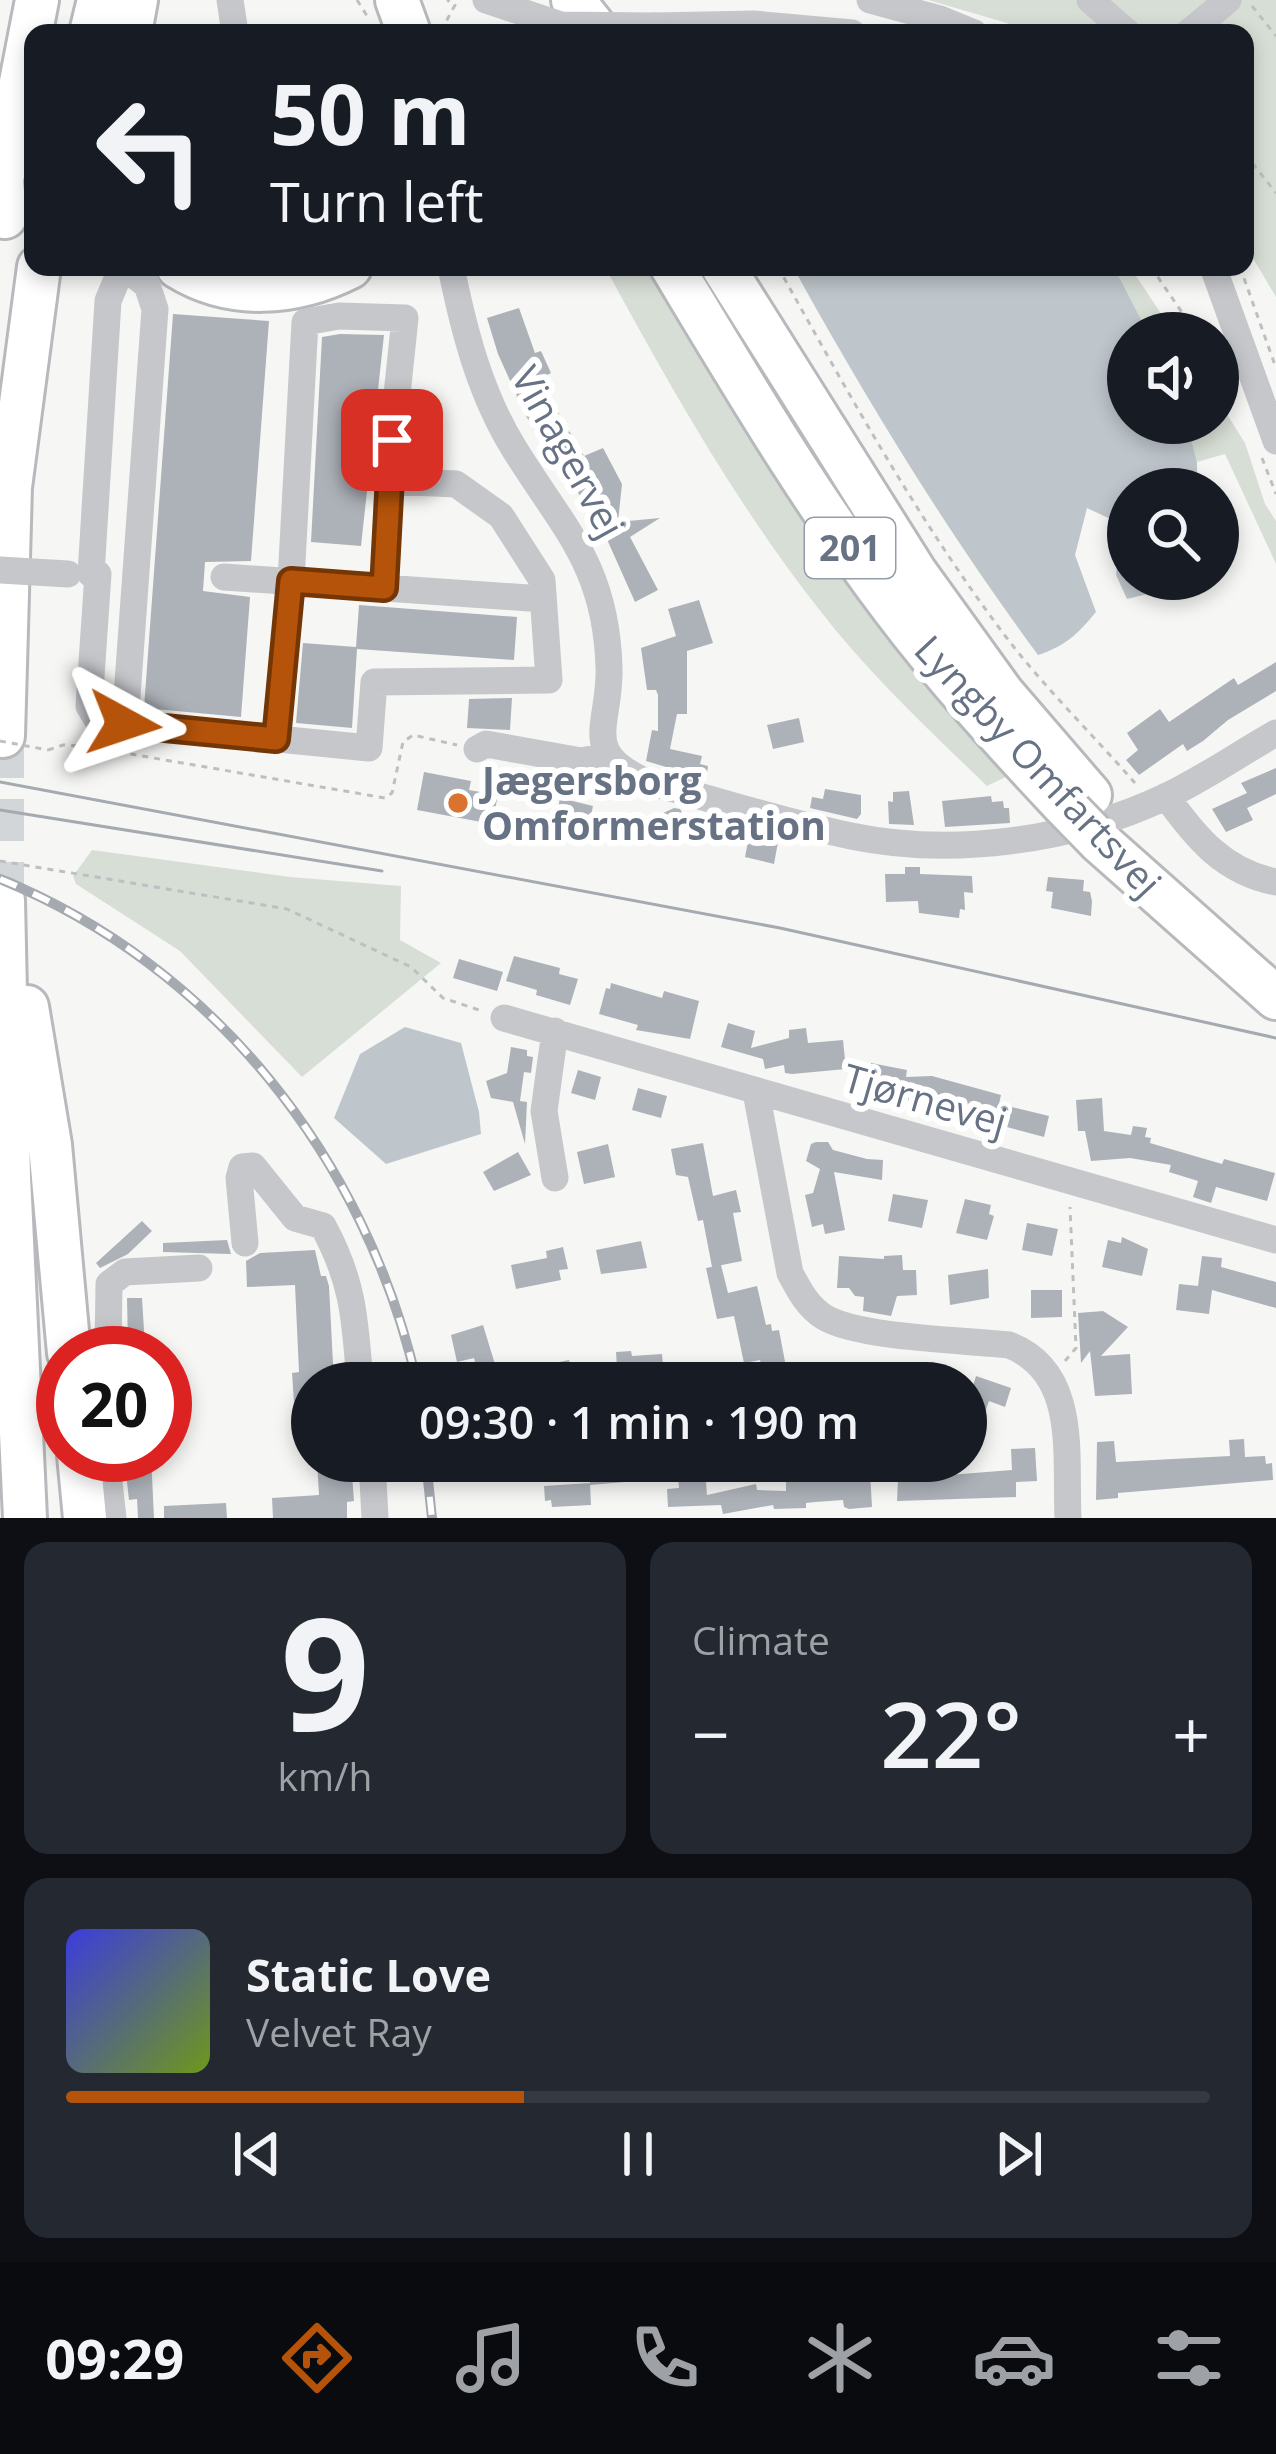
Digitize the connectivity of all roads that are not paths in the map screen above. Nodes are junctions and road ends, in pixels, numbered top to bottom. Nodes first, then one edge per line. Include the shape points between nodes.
1 (486, 0) edge
2 (501, 0) edge
3 (537, 0) edge
4 (573, 0) edge
5 (870, 0) edge
6 (1090, 0) edge
7 (1228, 0) edge
8 (519, 24) edge
9 (555, 24) edge
10 (558, 24) edge
11 (592, 24) edge
12 (952, 24) edge
13 (1118, 24) edge
14 (1199, 24) edge
15 (24, 67) edge
16 (24, 150) edge
17 (2, 234) edge
18 (38, 276) edge
19 (119, 276) edge
20 (135, 276) edge
21 (195, 276) edge
22 (332, 276) edge
23 (453, 276) edge
24 (678, 276) edge
25 (729, 276) edge
26 (756, 276) edge
27 (1221, 276) edge
28 (1276, 441) edge
29 (388, 481) junction
30 (0, 571) edge
31 (915, 572) junction
32 (86, 574) junction
33 (135, 575) junction
34 (224, 577) dead end
35 (291, 581) junction
36 (384, 588) junction
37 (543, 599) junction
38 (124, 724) junction
39 (1276, 733) edge
40 (2, 738) edge
41 (276, 739) junction
42 (476, 749) road end
43 (607, 756) junction
44 (1076, 799) junction
45 (1135, 817) junction
46 (2, 881) edge
47 (1276, 882) edge
48 (1275, 986) edge
49 (504, 1018) road end
50 (554, 1031) junction
51 (756, 1093) junction
52 (555, 1178) dead end
53 (1276, 1240) edge
54 (244, 1243) dead end
55 (200, 1268) dead end
56 (67, 1326) edge
57 (108, 1326) edge
58 (359, 1362) edge
59 (82, 1482) edge
60 (109, 1482) edge
61 (373, 1482) edge
62 (26, 1518) edge
63 (85, 1518) edge
64 (113, 1518) edge
65 (375, 1518) edge
66 (1068, 1518) edge

1 - 10 street, bridge
2 - 8 highway
3 - 9 highway
4 - 11 highway
5 - 12 street
6 - 13 street
7 - 14 street
15 - 17 highway via 2,180
16 - 17 highway
18 - 40 highway via 10,487
19 - 32 street via 109,301
20 - 33 street via 154,309
21 - 22 highway via 277,291
23 - 43 street, Vinagervej via 490,402 583,551 596,587 609,672
24 - 44 highway, Lyngby Omfartsvej / 201 via 894,610 974,710
25 - 31 highway, Lyngby Omfartsvej / 201
26 - 31 highway
27 - 28 street
29 - 35 street via 405,318 305,322
29 - 36 street
29 - 37 street via 456,484 501,515 542,580
30 - 32 street, bridge
31 - 44 highway, Lyngby Omfartsvej / 201
32 - 33 street
32 - 38 street via 88,706 98,721
33 - 38 street
34 - 35 street
35 - 36 street
35 - 41 street
36 - 37 street
37 - 41 street via 549,680 374,682 369,748
38 - 41 street
39 - 45 street
42 - 43 street via 486,744 581,761
43 - 45 street via 647,782 852,836 926,845
44 - 45 highway, Lyngby Omfartsvej / 201, bridge
45 - 47 street via 1252,878
45 - 48 highway, Lyngby Omfartsvej / 201
46 - 56 highway via 50,1145
46 - 62 highway
49 - 50 street, Tjørnevej
50 - 51 street, Tjørnevej
50 - 52 street via 544,1112
51 - 53 street, Tjørnevej
51 - 66 street via 790,1273 803,1298 853,1328 1033,1354 1062,1402
54 - 58 street via 239,1178 242,1167 253,1166 295,1218 323,1226 353,1296
55 - 57 street via 125,1272 109,1284
59 - 63 highway
60 - 64 street
61 - 65 street

